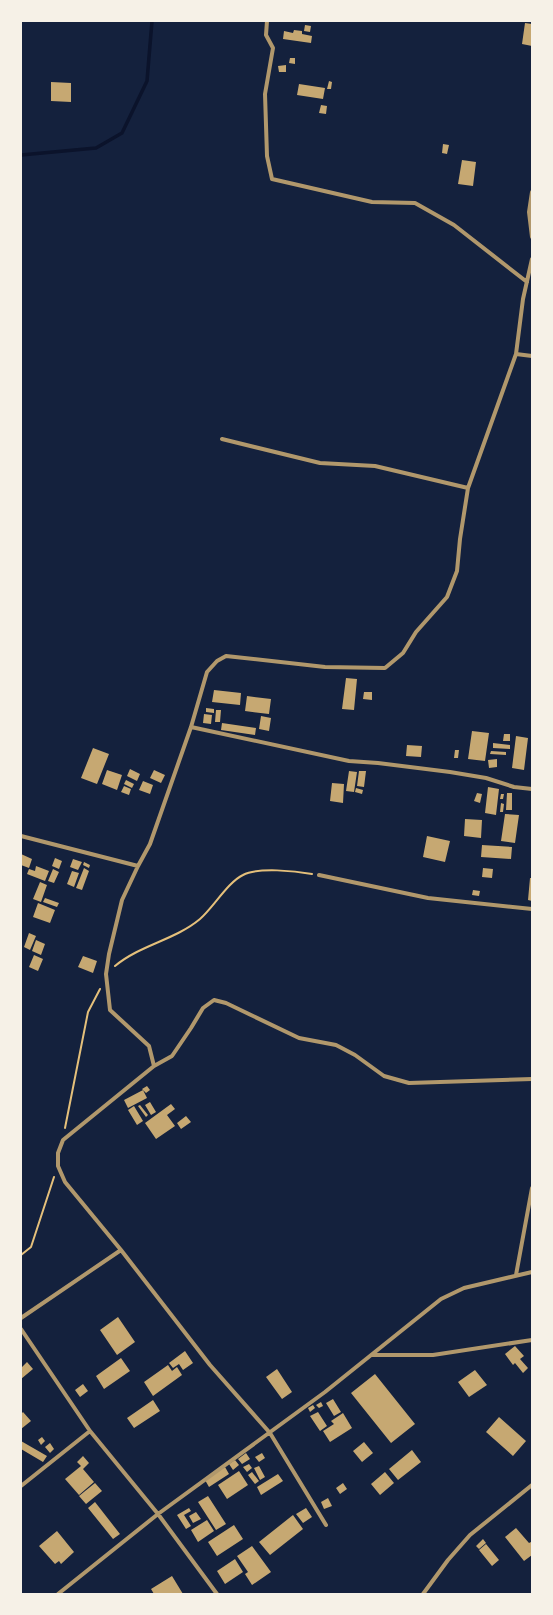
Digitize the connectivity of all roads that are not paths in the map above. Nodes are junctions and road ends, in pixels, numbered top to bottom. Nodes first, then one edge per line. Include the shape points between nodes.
1 (267, 21) edge
2 (532, 192) edge
3 (532, 237) edge
4 (532, 259) edge
5 (527, 282) junction
6 (516, 354) junction
7 (532, 356) edge
8 (222, 439) dead end
9 (468, 488) junction
10 (191, 727) junction
11 (532, 789) edge
12 (21, 836) edge
13 (138, 866) junction
14 (319, 875) road end
15 (532, 908) edge
16 (154, 1066) junction
17 (532, 1079) edge
18 (532, 1188) edge
19 (121, 1250) junction
20 (532, 1272) edge
21 (516, 1275) junction
22 (21, 1318) edge
23 (21, 1330) edge
24 (532, 1340) edge
25 (373, 1355) junction
26 (90, 1431) junction
27 (270, 1432) junction
28 (532, 1485) edge
29 (21, 1486) edge
30 (158, 1514) junction
31 (326, 1525) dead end
32 (59, 1594) edge
33 (217, 1594) edge
34 (423, 1594) edge

1 - 5 street via 266,35 273,48 265,94 267,156 272,179 372,202 415,203 454,225
2 - 3 street via 529,212
4 - 5 street
5 - 6 street
6 - 7 street
6 - 9 street
8 - 9 street via 320,464 375,466
9 - 10 street via 457,571 447,597 416,632 403,653 385,668 325,667 226,656 207,672
10 - 11 street via 349,761 450,772
10 - 13 street via 150,844
12 - 13 street
13 - 16 street via 122,900 106,974 110,1010 149,1046
14 - 15 street via 428,898
16 - 17 street via 172,1056 203,1008 214,1000 226,1003 299,1038 336,1046 384,1076 409,1083
16 - 19 street via 63,1140 58,1153 58,1166 65,1182
18 - 21 street
19 - 22 street
19 - 27 street via 210,1365
20 - 21 street
21 - 25 street via 464,1288 442,1300
23 - 26 street
24 - 25 street via 433,1355
25 - 27 street
26 - 29 street
26 - 30 street
27 - 30 street
27 - 31 street
28 - 34 street via 470,1535
30 - 32 street
30 - 33 street

